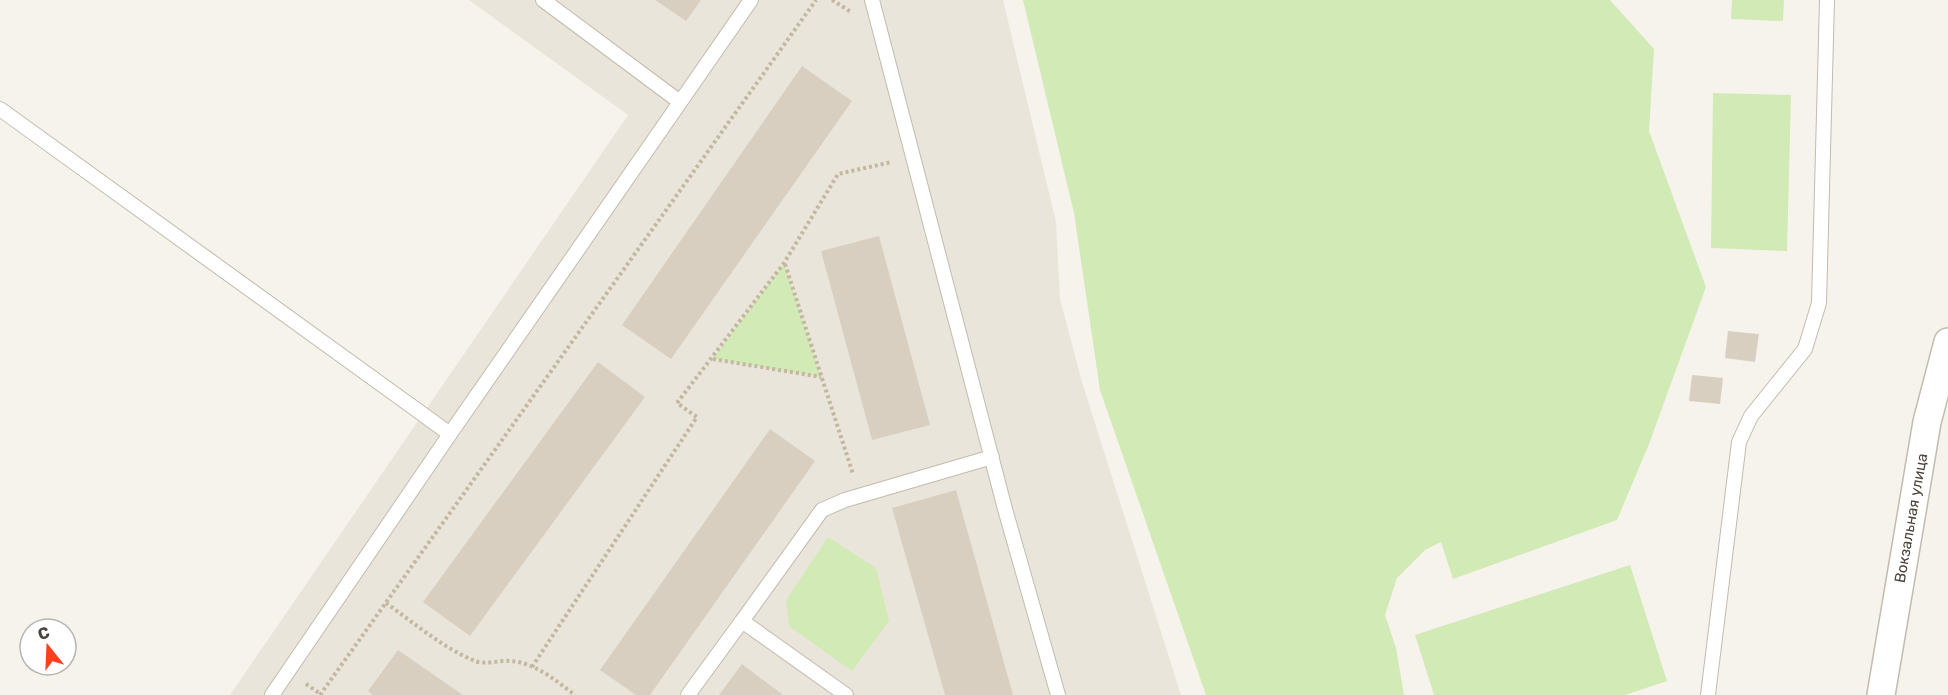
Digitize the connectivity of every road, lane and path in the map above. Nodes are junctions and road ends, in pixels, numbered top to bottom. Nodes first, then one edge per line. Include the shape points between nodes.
1 (543, 0) edge
2 (751, 0) edge
3 (816, 0) edge
4 (873, 0) edge
5 (1827, 0) edge
6 (680, 102) junction
7 (0, 109) edge
8 (892, 161) dead end
9 (784, 264) junction
10 (1948, 342) edge
11 (712, 359) junction
12 (821, 377) junction
13 (450, 434) junction
14 (992, 457) junction
15 (861, 496) junction
16 (386, 603) junction
17 (742, 621) junction
18 (532, 667) junction
19 (275, 694) edge
20 (321, 695) edge
21 (575, 695) edge
22 (688, 695) edge
23 (846, 695) edge
24 (1058, 695) edge
25 (1708, 695) edge
26 (1881, 695) edge

1 - 6 lane
2 - 6 lane
3 - 16 path
4 - 14 lane
5 - 25 lane via 1819,303 1805,349 1751,416 1739,442
6 - 13 lane
7 - 13 lane
8 - 9 path via 838,174
9 - 11 path
9 - 12 path
10 - 26 street, Вокзальная улица via 1927,422
11 - 12 path
11 - 18 path via 677,403 697,417
12 - 15 path
13 - 19 lane
14 - 15 lane
14 - 24 lane
15 - 17 lane via 822,510
16 - 18 path via 451,649 477,662 513,661
16 - 20 path
17 - 22 lane
17 - 23 lane
18 - 21 path

